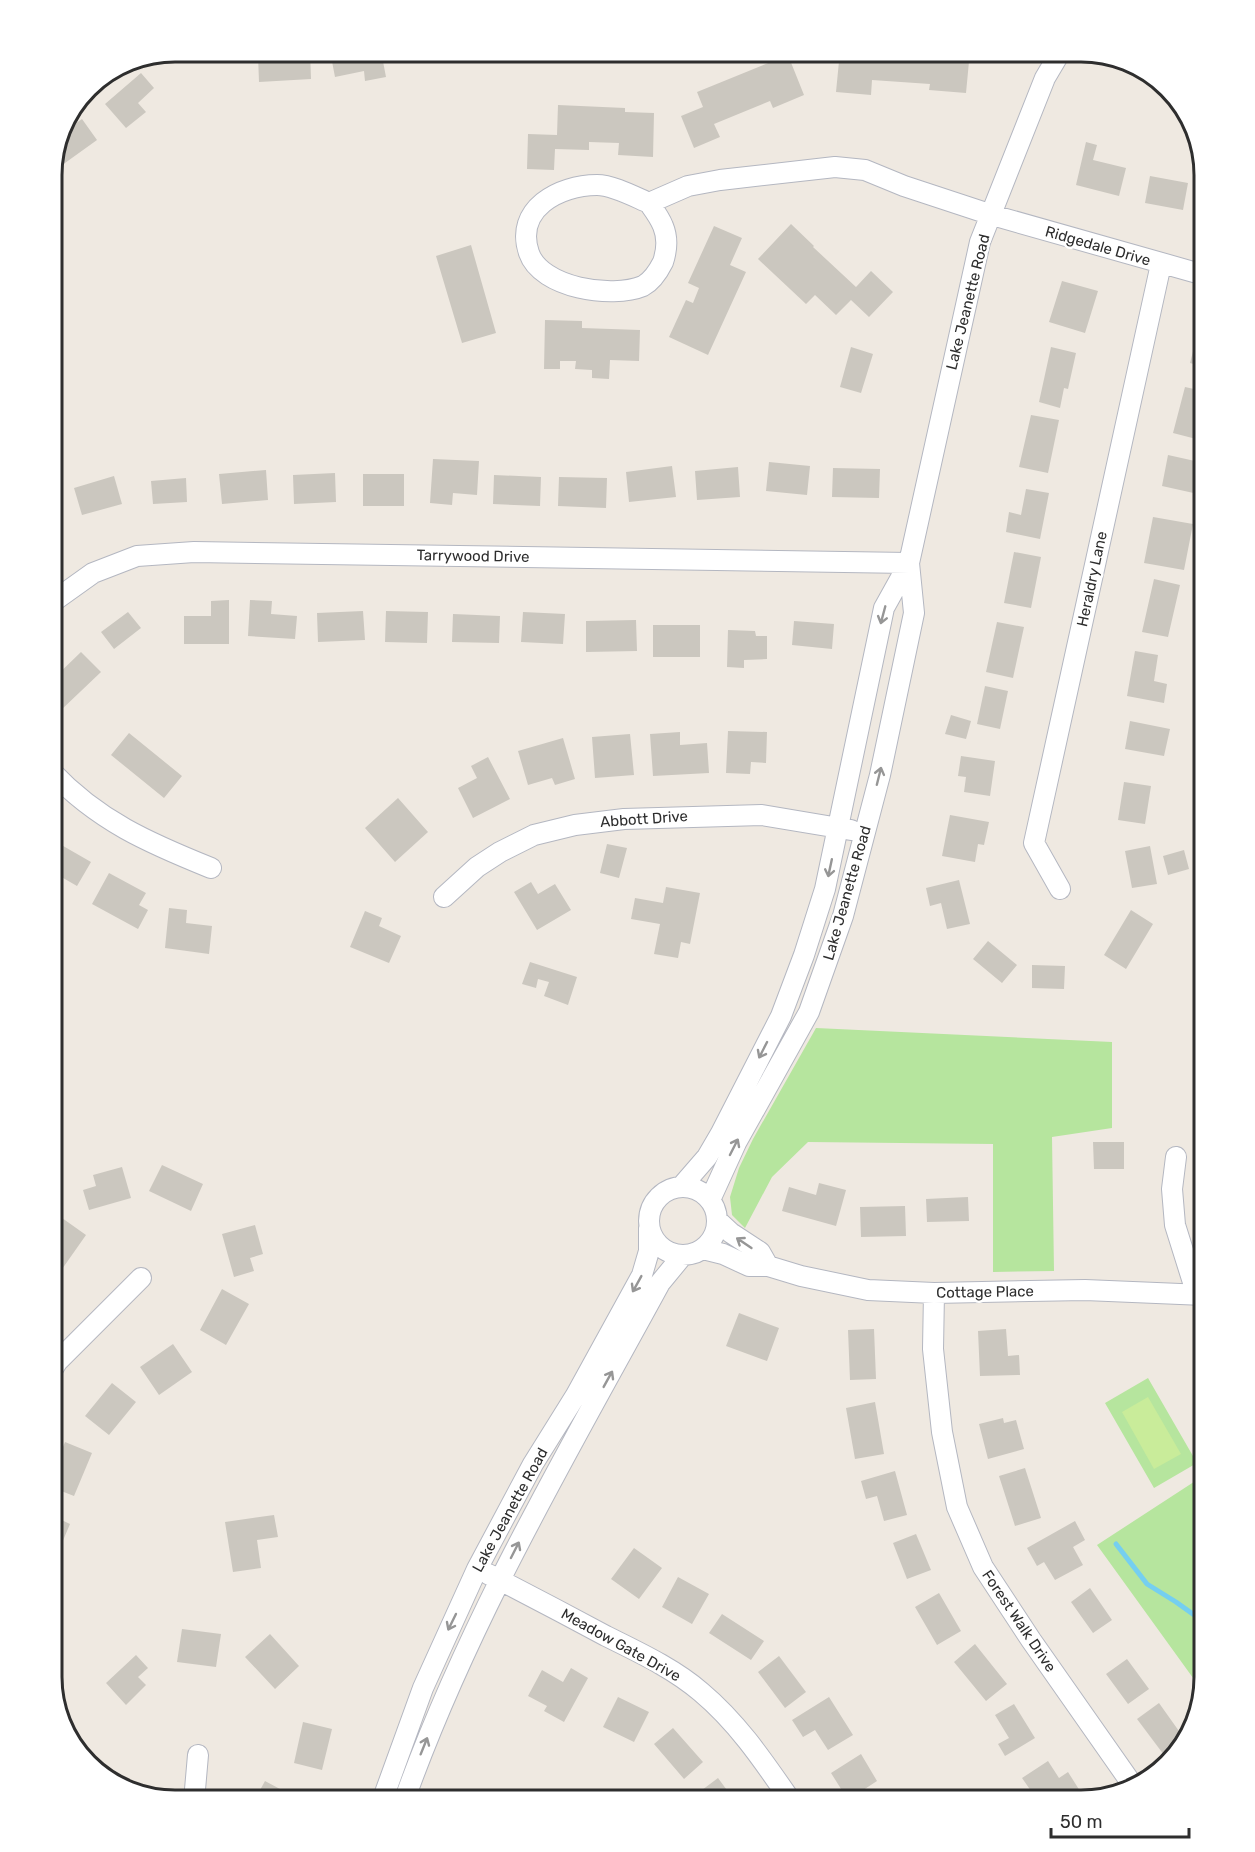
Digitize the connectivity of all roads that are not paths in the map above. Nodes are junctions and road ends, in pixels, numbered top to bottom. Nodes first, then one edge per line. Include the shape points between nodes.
1 (1054, 62) edge
2 (649, 202) junction
3 (992, 215) junction
4 (1161, 264) junction
5 (1194, 272) edge
6 (909, 563) junction
7 (62, 595) edge
8 (62, 785) edge
9 (838, 828) junction
10 (864, 832) junction
11 (211, 868) dead end
12 (1060, 890) dead end
13 (444, 897) dead end
14 (1176, 1157) dead end
15 (681, 1187) junction
16 (710, 1200) junction
17 (717, 1220) junction
18 (649, 1228) junction
19 (704, 1249) junction
20 (683, 1256) junction
21 (768, 1266) junction
22 (141, 1278) dead end
23 (1194, 1279) edge
24 (934, 1293) junction
25 (1194, 1295) edge
26 (62, 1357) edge
27 (477, 1569) junction
28 (500, 1580) junction
29 (198, 1755) dead end
30 (1129, 1779) edge
31 (195, 1790) edge
32 (386, 1790) edge
33 (408, 1790) edge
34 (783, 1790) edge

1 - 3 street, Lake Jeanette Road
2 - 2 street via 663,227 668,250 659,270 645,285 624,292 595,291 561,282 539,270 531,259 526,244 527,226 536,208 550,196 598,185
2 - 3 street, Ridgedale Drive via 688,186 835,167 865,171
3 - 4 street, Ridgedale Drive
3 - 6 street, Lake Jeanette Road via 980,242
4 - 5 street, Ridgedale Drive
4 - 12 street, Heraldry Lane via 1034,843
6 - 7 street, Tarrywood Drive via 194,552 137,556 93,573
6 -> 9 street, Lake Jeanette Road via 884,608
10 -> 6 street, Lake Jeanette Road via 914,613
8 - 11 street via 128,832
9 - 10 street, Abbott Drive
9 - 13 street, Abbott Drive via 762,815 624,819 575,825 534,835 500,852
9 -> 15 street, Lake Jeanette Road via 824,892 781,1016 707,1157
16 -> 10 street, Lake Jeanette Road via 736,1143 808,1012 843,916
14 - 23 street via 1172,1189 1174,1225
15 - 16 street via 702,1192
15 - 18 street via 656,1200
16 - 17 street
17 - 19 street via 716,1231
21 -> 17 street via 760,1252
18 - 20 street via 661,1248
18 -> 27 street, Lake Jeanette Road via 649,1251 642,1275
19 - 20 street
19 - 21 street, Cottage Place via 749,1266
28 -> 20 street, Lake Jeanette Road via 660,1283
21 - 24 street, Cottage Place via 868,1290
22 - 26 street
24 - 25 street, Cottage Place via 1085,1290
24 - 30 street, Forest Walk Drive via 933,1349 942,1432 957,1507 982,1567
27 - 28 street, Meadow Gate Drive
27 -> 32 street, Lake Jeanette Road via 423,1688
33 -> 28 street, Lake Jeanette Road via 444,1696
28 - 34 street, Meadow Gate Drive via 640,1653 699,1690 750,1742
29 - 31 street

